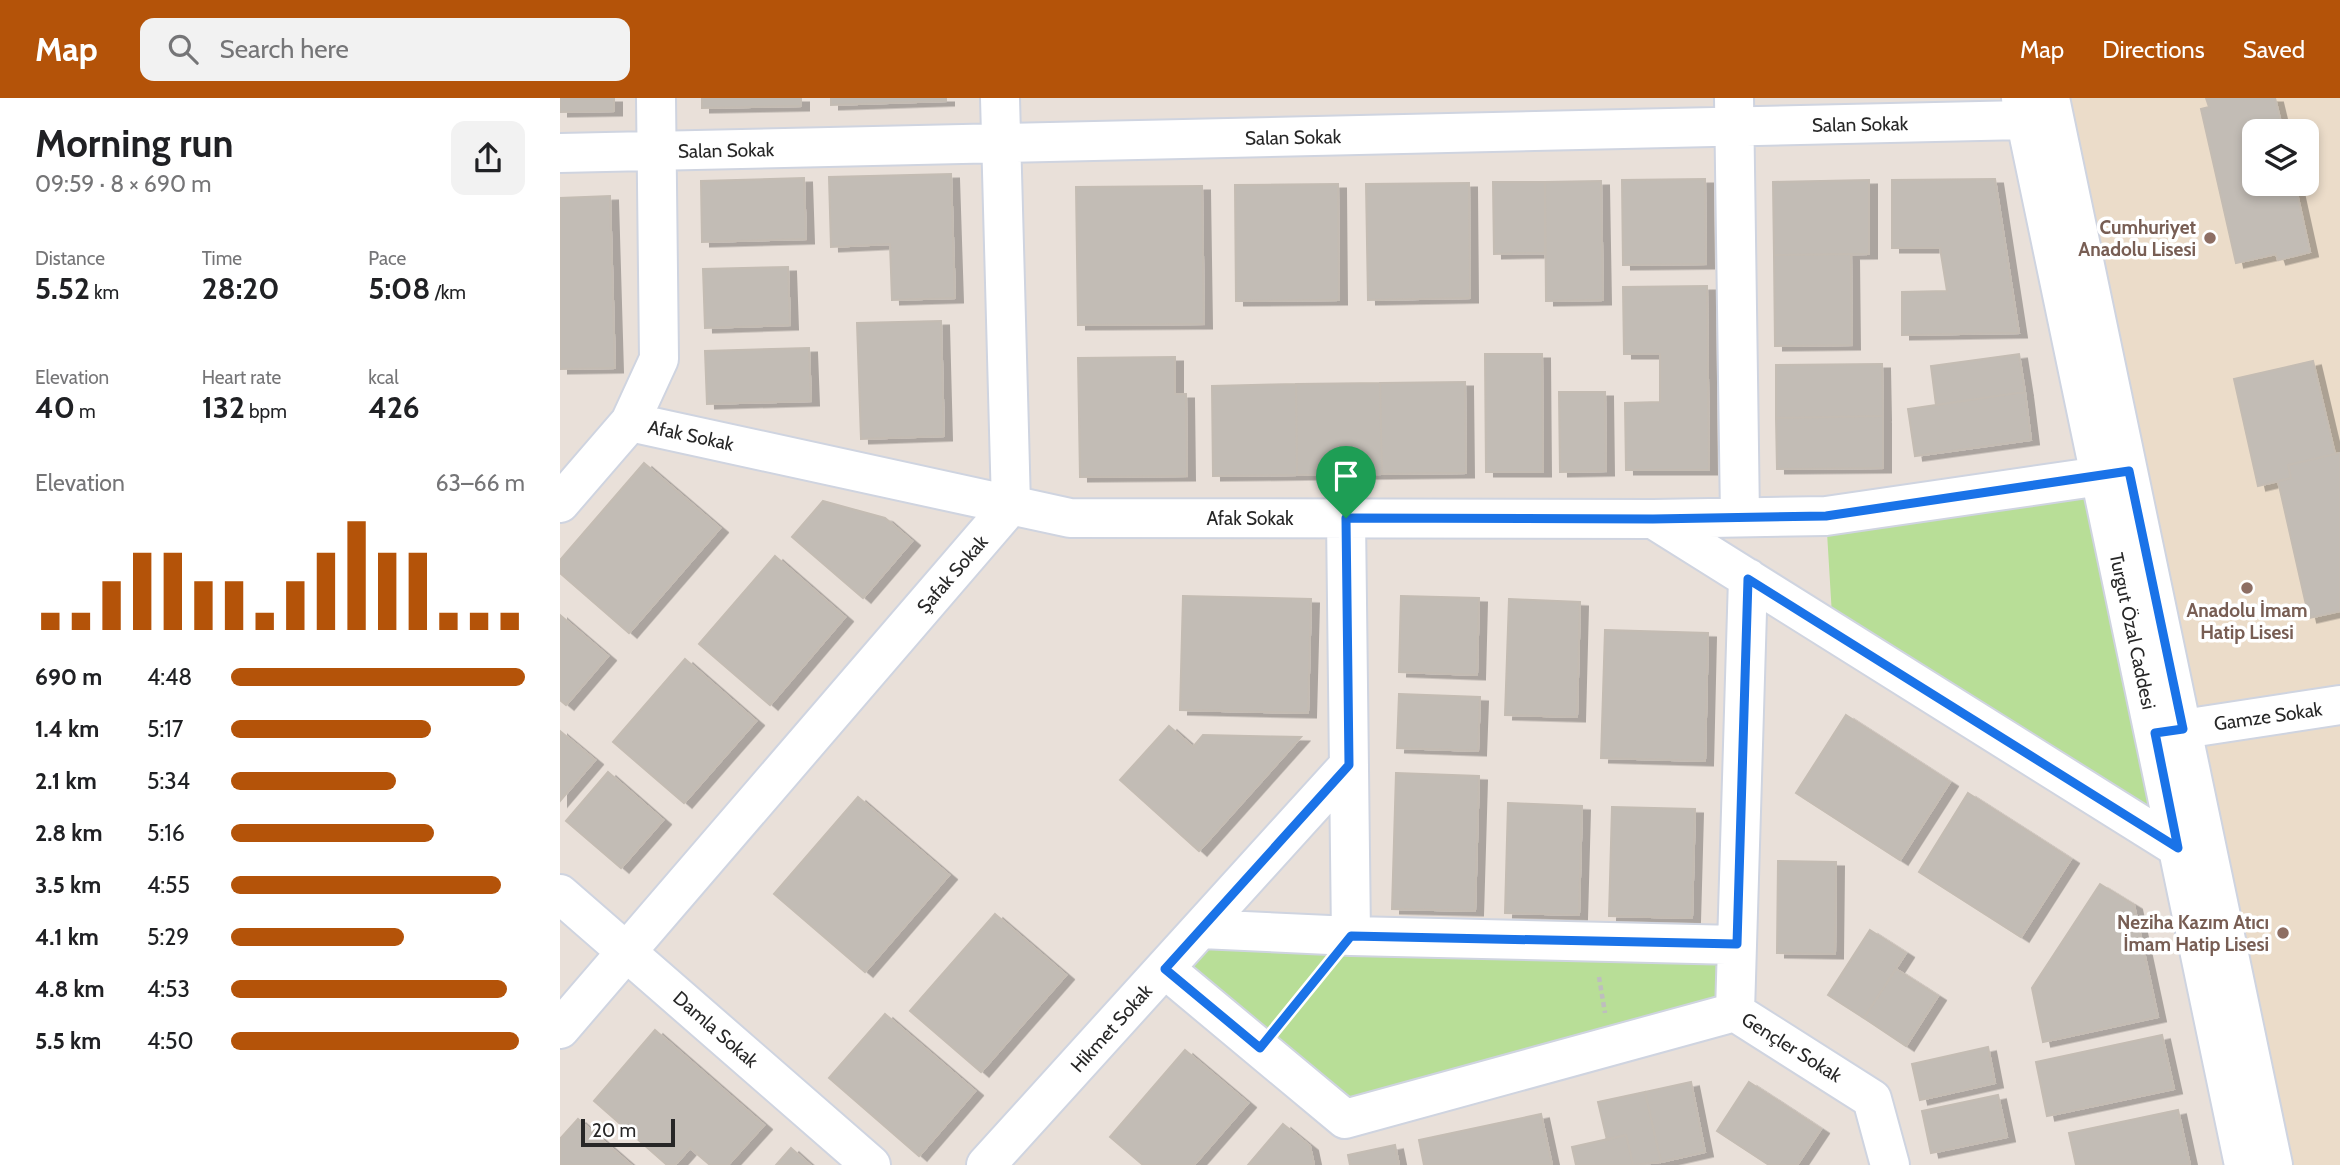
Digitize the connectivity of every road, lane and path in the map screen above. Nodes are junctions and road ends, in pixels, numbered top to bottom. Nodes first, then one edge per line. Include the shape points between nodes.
1 (656, 98) edge
2 (1000, 98) edge
3 (2032, 105) edge
4 (1735, 112) edge
5 (1001, 143) junction
6 (657, 151) junction
7 (560, 153) edge
8 (630, 422) junction
9 (2114, 474) junction
10 (560, 503) edge
11 (1012, 505) junction
12 (1740, 517) junction
13 (1346, 518) junction
14 (1653, 519) junction
15 (1748, 579) junction
16 (2340, 705) edge
17 (2169, 731) junction
18 (1349, 765) junction
19 (2178, 848) junction
20 (560, 894) edge
21 (1201, 929) junction
22 (1351, 936) junction
23 (1594, 941) junction
24 (1737, 944) junction
25 (628, 952) junction
26 (1165, 969) junction
27 (1735, 1012) junction
28 (560, 1029) edge
29 (1610, 1046) junction
30 (1260, 1048) junction
31 (871, 1165) edge
32 (986, 1165) edge
33 (1889, 1165) edge
34 (2244, 1165) edge
35 (2273, 1165) edge

1 - 6 street
2 - 5 street
3 - 4 street, Salan Sokak
3 - 9 street, Turgut Özal Caddesi
4 - 5 street, Salan Sokak
4 - 12 street
5 - 6 street, Salan Sokak
5 - 11 street
6 - 7 street, Salan Sokak
6 - 8 street via 659,359
8 - 10 street
8 - 11 street, Afak Sokak
9 - 12 street, Afak Sokak via 1826,516
9 - 17 street, Turgut Özal Caddesi
11 - 13 street, Afak Sokak via 1070,518
11 - 25 street, Şafak Sokak
12 - 14 street, Afak Sokak
13 - 14 street, Afak Sokak
13 - 18 street
14 - 15 street
15 - 19 street
15 - 24 street, Gençler Sokak
16 - 17 street, Gamze Sokak
17 - 19 street, Turgut Özal Caddesi
17 - 35 street, Turgut Özal Caddesi
18 - 21 street, Hikmet Sokak
18 - 22 street
19 - 34 street, Turgut Özal Caddesi
20 - 25 street, Damla Sokak
21 - 22 street
21 - 26 street, Hikmet Sokak
22 - 23 street
22 - 30 path
23 - 24 street
23 - 29 path
24 - 27 street, Gençler Sokak
25 - 28 street, Şafak Sokak
25 - 31 street, Damla Sokak
26 - 30 street
26 - 32 street, Hikmet Sokak
27 - 29 street
27 - 33 street, Gençler Sokak via 1872,1099
29 - 30 street via 1345,1119

